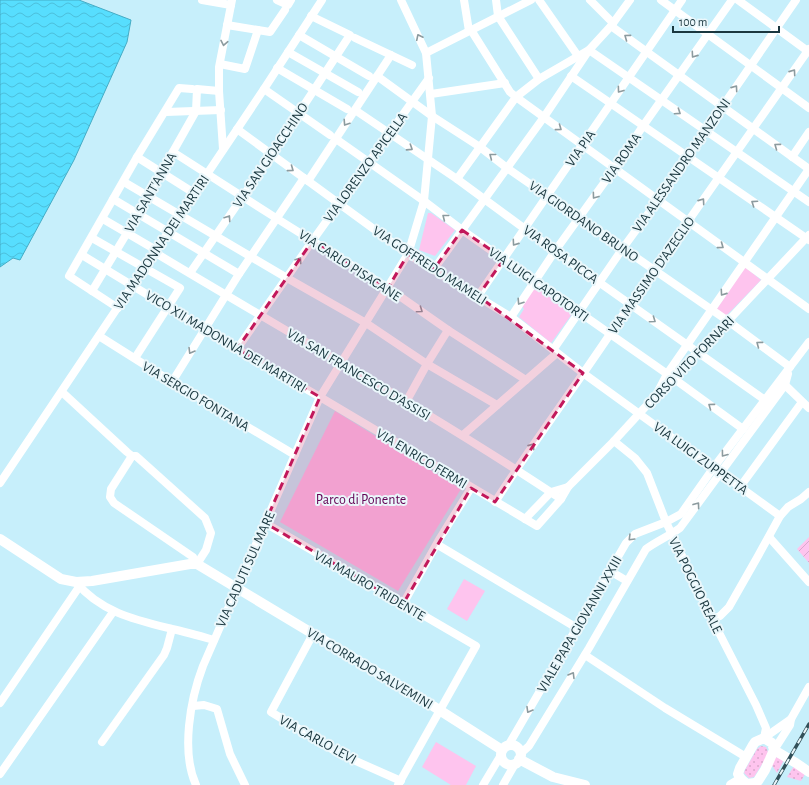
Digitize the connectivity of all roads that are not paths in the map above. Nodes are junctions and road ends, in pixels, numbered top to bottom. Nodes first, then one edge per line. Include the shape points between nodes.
1 (202, 0) edge
2 (277, 0) edge
3 (292, 0) edge
4 (322, 0) edge
5 (401, 0) edge
6 (464, 0) edge
7 (496, 0) edge
8 (531, 0) edge
9 (539, 0) edge
10 (590, 0) edge
11 (661, 0) edge
12 (682, 0) edge
13 (732, 0) edge
14 (738, 0) edge
15 (796, 0) edge
16 (232, 2) edge
17 (626, 2) edge
18 (285, 10) dead end
19 (675, 10) junction
20 (311, 16) junction
21 (498, 16) junction
22 (612, 24) junction
23 (227, 25) junction
24 (776, 28) junction
25 (258, 30) junction
26 (470, 31) junction
27 (299, 35) junction
28 (708, 35) junction
29 (353, 37) junction
30 (589, 50) junction
31 (808, 51) edge
32 (288, 52) junction
33 (647, 52) junction
34 (426, 53) junction
35 (391, 55) junction
36 (336, 56) junction
37 (578, 56) junction
38 (220, 64) junction
39 (412, 65) dead end
40 (751, 65) junction
41 (277, 68) junction
42 (325, 73) junction
43 (680, 75) junction
44 (373, 76) junction
45 (571, 76) junction
46 (428, 78) junction
47 (629, 78) junction
48 (539, 79) junction
49 (505, 83) junction
50 (782, 88) junction
51 (194, 89) junction
52 (264, 89) junction
53 (314, 90) junction
54 (219, 91) junction
55 (358, 92) dead end
56 (431, 94) junction
57 (516, 97) junction
58 (662, 100) junction
59 (412, 102) junction
60 (610, 103) junction
61 (722, 106) junction
62 (809, 108) edge
63 (351, 109) junction
64 (221, 110) junction
65 (196, 111) junction
66 (166, 112) junction
67 (299, 113) junction
68 (432, 116) junction
69 (544, 117) junction
70 (643, 126) junction
71 (753, 128) junction
72 (237, 129) junction
73 (705, 130) junction
74 (809, 132) edge
75 (388, 133) junction
76 (333, 137) junction
77 (582, 145) junction
78 (480, 147) junction
79 (223, 149) junction
80 (173, 152) junction
81 (737, 152) junction
82 (272, 154) junction
83 (137, 157) junction
84 (687, 157) junction
85 (792, 157) junction
86 (428, 159) junction
87 (368, 162) junction
88 (507, 168) junction
89 (614, 169) junction
90 (809, 169) edge
91 (162, 172) junction
92 (207, 173) junction
93 (306, 179) junction
94 (457, 179) junction
95 (718, 179) junction
96 (124, 182) junction
97 (794, 191) junction
98 (194, 193) junction
99 (548, 194) junction
100 (148, 195) junction
101 (243, 196) junction
102 (113, 199) junction
103 (484, 200) junction
104 (658, 200) junction
105 (424, 201) junction
106 (809, 202) edge
107 (339, 203) junction
108 (138, 214) junction
109 (180, 214) junction
110 (775, 217) junction
111 (276, 218) junction
112 (579, 218) junction
113 (103, 219) junction
114 (688, 222) junction
115 (525, 228) junction
116 (462, 230) junction
117 (168, 232) junction
118 (127, 233) junction
119 (216, 235) junction
120 (92, 238) junction
121 (808, 238) edge
122 (313, 240) junction
123 (623, 248) junction
124 (155, 251) junction
125 (555, 251) junction
126 (116, 252) junction
127 (204, 253) junction
128 (408, 254) junction
129 (82, 255) junction
130 (251, 256) junction
131 (504, 259) junction
132 (744, 262) junction
133 (144, 267) junction
134 (106, 269) junction
135 (434, 269) junction
136 (655, 270) junction
137 (190, 274) junction
138 (239, 274) junction
139 (287, 278) junction
140 (767, 280) junction
141 (534, 281) junction
142 (599, 282) junction
143 (132, 285) junction
144 (388, 288) junction
145 (92, 291) junction
146 (226, 295) junction
147 (478, 296) junction
148 (630, 304) junction
149 (168, 307) junction
150 (118, 308) junction
151 (711, 309) junction
152 (809, 310) edge
153 (580, 312) junction
154 (260, 315) junction
155 (511, 317) junction
156 (728, 321) junction
157 (366, 323) junction
158 (205, 328) junction
159 (448, 330) junction
160 (611, 334) junction
161 (99, 336) junction
162 (809, 342) edge
163 (687, 344) junction
164 (237, 349) junction
165 (555, 351) junction
166 (698, 352) junction
167 (135, 358) junction
168 (341, 363) junction
169 (427, 364) junction
170 (790, 367) junction
171 (583, 372) junction
172 (670, 376) junction
173 (526, 380) junction
174 (172, 382) junction
175 (785, 384) junction
176 (62, 392) junction
177 (320, 397) junction
178 (766, 400) junction
179 (406, 402) junction
180 (802, 402) junction
181 (497, 405) junction
182 (809, 408) edge
183 (639, 414) junction
184 (743, 429) junction
185 (463, 435) junction
186 (614, 441) junction
187 (295, 455) junction
188 (132, 456) junction
189 (516, 469) junction
190 (717, 470) junction
191 (0, 483) edge
192 (568, 487) junction
193 (740, 487) junction
194 (471, 488) junction
195 (551, 492) junction
196 (809, 492) edge
197 (561, 499) junction
198 (495, 502) junction
199 (780, 516) junction
200 (526, 519) junction
201 (666, 522) junction
202 (265, 523) junction
203 (537, 526) joint
204 (672, 534) junction
205 (769, 538) junction
206 (0, 539) edge
207 (438, 545) junction
208 (197, 564) junction
209 (610, 571) junction
210 (627, 581) junction
211 (809, 582) edge
212 (78, 585) junction
213 (237, 588) junction
214 (403, 604) junction
215 (113, 612) junction
216 (712, 619) junction
217 (577, 628) junction
218 (172, 629) junction
219 (313, 634) junction
220 (214, 640) junction
221 (585, 655) junction
222 (809, 687) edge
223 (0, 703) edge
224 (193, 706) junction
225 (440, 710) junction
226 (791, 719) junction
227 (760, 740) junction
228 (102, 742) dead end
229 (504, 750) junction
230 (774, 750) junction
231 (746, 757) junction
232 (518, 759) junction
233 (809, 772) edge
234 (0, 774) edge
235 (741, 779) junction
236 (400, 783) edge
237 (755, 784) edge
238 (196, 785) edge
239 (244, 785) edge
240 (483, 785) edge
241 (503, 785) edge
242 (585, 785) edge
243 (731, 785) edge

1 - 16 street
2 - 3 street via 288,5
4 - 20 street, VIA MADONNA DEI MARTIRI
34 -> 5 street
6 - 26 street
7 - 21 street
8 - 21 street
9 - 37 street
10 - 22 street
11 - 19 street
12 - 19 street, VIA PIA
13 - 28 street, VIA ROMA
14 - 24 street
15 - 24 street, VIA ALESSANDRO MANZONI
16 - 23 street
17 - 22 street
18 - 25 street via 270,32
19 - 28 street
19 - 33 street, VIA PIA
20 - 27 street, VIA MADONNA DEI MARTIRI
20 - 29 street
21 - 26 street
21 - 48 street
22 - 30 street
33 -> 22 street
23 - 25 street
23 -> 38 street
24 - 31 street
24 - 40 street, VIA ALESSANDRO MANZONI
25 - 38 street via 245,69
26 - 34 street
26 - 49 street
27 - 32 street, VIA MADONNA DEI MARTIRI
27 - 36 street, VIA GIORDANO BRUNO
28 - 40 street
28 -> 43 street, VIA ROMA
29 - 35 street
29 - 36 street, VIA SAN GIOACCHINO
30 - 37 street
30 - 45 street
30 - 47 street
50 -> 31 street, VIA MASSIMO D'AZEGLIO
32 - 41 street, VIA MADONNA DEI MARTIRI
32 - 42 street
33 - 43 street
33 - 47 street, VIA PIA
34 - 46 street, VIA CADUTI SUL MARE
35 - 39 street
35 - 44 street
36 - 42 street, VIA SAN GIOACCHINO
36 - 44 street, VIA GIORDANO BRUNO
37 - 48 street
38 - 54 street
40 - 50 street
61 -> 40 street, VIA ALESSANDRO MANZONI
41 - 52 street, VIA MADONNA DEI MARTIRI
41 - 53 street, VIA ROSA PICCA
42 - 53 street, VIA SAN GIOACCHINO
42 - 55 street
43 - 58 street, VIA ROMA
43 - 61 street
44 - 59 street, VIA GIORDANO BRUNO
44 - 63 street
45 - 60 street
45 - 69 street
46 - 56 street, VIA CADUTI SUL MARE
46 - 59 street, VIA LORENZO APICELLA
47 - 58 street
47 -> 60 street, VIA PIA
48 - 57 street
49 - 56 street
49 - 57 street
50 - 62 street
50 - 71 street, VIA MASSIMO D'AZEGLIO
51 - 54 street
51 - 65 street, VIA SANT'ANNA
51 - 66 street via 180,88
52 - 67 street, VIA LUIGI CAPOTORTI
52 - 72 street, VIA MADONNA DEI MARTIRI
53 - 63 street, VIA ROSA PICCA
53 - 67 street, VIA SAN GIOACCHINO
54 - 64 street
56 - 68 street, VIA CADUTI SUL MARE
57 - 69 street
57 - 78 street
58 - 70 street, VIA ROMA
58 -> 73 street
59 - 68 street, VIA GIORDANO BRUNO
59 - 75 street, VIA LORENZO APICELLA
60 - 70 street
60 - 77 street, VIA PIA
61 - 71 street
61 - 73 street, VIA ALESSANDRO MANZONI
63 - 75 street, VIA ROSA PICCA
63 -> 76 street
64 - 65 street
64 - 79 street
65 - 66 street
65 - 80 street, VIA SANT'ANNA
66 - 83 street
67 - 76 street, VIA LUIGI CAPOTORTI
67 - 82 street, VIA SAN GIOACCHINO
68 - 78 street, VIA GIORDANO BRUNO
68 - 86 street, VIA CADUTI SUL MARE
69 -> 77 street
69 - 88 street
70 - 84 street
70 - 89 street, VIA ROMA
71 - 81 street, VIA MASSIMO D'AZEGLIO
85 -> 71 street
72 - 79 street, VIA MADONNA DEI MARTIRI
72 - 82 street, VIA GOFFREDO MAMELI
73 - 81 street
73 - 84 street, VIA ALESSANDRO MANZONI
74 - 85 street
75 -> 86 street, VIA ROSA PICCA
75 - 87 street, VIA LORENZO APICELLA
76 - 87 street, VIA LUIGI CAPOTORTI
76 - 93 street
77 - 89 street
77 - 99 street, VIA PIA
88 -> 78 street, VIA GIORDANO BRUNO
78 - 94 street
79 - 92 street, VIA MADONNA DEI MARTIRI
80 - 91 street, VIA SANT'ANNA
80 - 92 street, VIA CARLO PISACANE
81 - 95 street, VIA MASSIMO D'AZEGLIO
81 - 97 street
82 -> 93 street, VIA GOFFREDO MAMELI
82 - 101 street, VIA SAN GIOACCHINO
83 - 91 street
83 - 96 street
84 - 95 street
84 - 104 street, VIA ALESSANDRO MANZONI
85 - 90 street
86 - 94 street, VIA ROSA PICCA
86 - 105 street, VIA CADUTI SUL MARE
87 - 105 street, VIA LUIGI CAPOTORTI
87 - 107 street, VIA LORENZO APICELLA
88 - 99 street, VIA GIORDANO BRUNO
88 - 103 street
89 - 104 street
89 -> 112 street, VIA ROMA
90 - 97 street
91 - 98 street
91 - 100 street, VIA SANT'ANNA
92 - 98 street, VIA MADONNA DEI MARTIRI
92 - 101 street, VIA CARLO PISACANE
93 - 107 street, VIA GOFFREDO MAMELI
93 - 111 street
94 - 103 street, VIA ROSA PICCA
110 -> 95 street
114 -> 95 street, VIA MASSIMO D'AZEGLIO
96 - 100 street
96 - 102 street
97 - 106 street
97 - 110 street
98 - 109 street, VIA MADONNA DEI MARTIRI
99 - 112 street, VIA GIORDANO BRUNO
99 - 115 street, VIA PIA
100 - 108 street, VIA SANT'ANNA
100 - 109 street
101 - 111 street, VIA CARLO PISACANE
119 -> 101 street, VIA SAN GIOACCHINO
102 - 108 street
102 - 113 street
103 - 115 street, VIA ROSA PICCA
103 - 116 street
104 - 114 street
104 - 123 street, VIA ALESSANDRO MANZONI
116 -> 105 street, VIA LUIGI CAPOTORTI
105 - 128 street, VIA CADUTI SUL MARE
107 - 122 street, VIA LORENZO APICELLA
107 - 128 street, VIA GOFFREDO MAMELI
108 - 117 street
108 - 118 street, VIA SANT'ANNA
109 - 117 street, VIA MADONNA DEI MARTIRI
109 - 119 street
110 - 121 street
110 - 132 street
111 - 122 street, VIA CARLO PISACANE
111 - 130 street
112 - 123 street, VIA GIORDANO BRUNO
112 - 125 street, VIA ROMA
113 - 118 street, VIA SAN FRANCESCO D'ASSISI
113 - 120 street
114 -> 132 street
114 - 136 street, VIA MASSIMO D'AZEGLIO
115 - 125 street, VIA ROSA PICCA
115 -> 131 street, VIA PIA
116 - 131 street, VIA LUIGI CAPOTORTI
116 - 135 street
117 - 124 street, VIA MADONNA DEI MARTIRI
117 - 127 street
118 - 124 street, VIA SAN FRANCESCO D'ASSISI
118 - 126 street, VIA SANT'ANNA
119 - 127 street, VIA SAN GIOACCHINO
119 - 130 street
120 - 126 street
120 - 129 street
121 - 140 street, CORSO VITO FORNARI
139 -> 122 street, VIA LORENZO APICELLA
122 - 144 street, VIA CARLO PISACANE
123 - 136 street, VIA GIORDANO BRUNO
123 - 142 street, VIA ALESSANDRO MANZONI
124 - 133 street, VIA MADONNA DEI MARTIRI
124 - 137 street, VIA SAN FRANCESCO D'ASSISI
125 - 141 street, VIA ROMA
125 - 142 street, VIA ROSA PICCA
126 - 133 street
126 - 134 street, VIA SANT'ANNA
127 - 137 street, VIA SAN GIOACCHINO
127 - 138 street
128 - 135 street, VIA GOFFREDO MAMELI
128 - 144 street, VIA CADUTI SUL MARE
129 - 134 street, VICO XII MADONNA DEI MARTIRI
129 - 145 street via 70,276
130 - 138 street
130 - 139 street
131 - 141 street, VIA LUIGI CAPOTORTI
131 - 147 street, VIA PIA
132 - 140 street
132 -> 151 street
133 - 143 street, VIA MADONNA DEI MARTIRI
133 - 149 street via 180,288
134 - 143 street, VICO XII MADONNA DEI MARTIRI
134 - 145 street, VIA SANT'ANNA
135 - 147 street, VIA GOFFREDO MAMELI
136 - 148 street, VIA MASSIMO D'AZEGLIO
136 - 151 street, VIA GIORDANO BRUNO
137 - 146 street, VIA SAN FRANCESCO D'ASSISI
138 - 146 street
139 - 154 street, VIA LORENZO APICELLA
139 - 157 street
140 - 152 street
140 - 156 street, CORSO VITO FORNARI
141 - 153 street, VIA LUIGI CAPOTORTI
141 -> 155 street, VIA ROMA
142 - 148 street, VIA ROSA PICCA
142 - 153 street, VIA ALESSANDRO MANZONI
143 - 149 street, VICO XII MADONNA DEI MARTIRI
143 - 150 street, VIA MADONNA DEI MARTIRI
144 - 157 street, VIA CADUTI SUL MARE
144 -> 159 street, VIA CARLO PISACANE
145 - 150 street
146 - 154 street, VIA SAN FRANCESCO D'ASSISI
146 - 158 street
147 - 155 street, VIA GOFFREDO MAMELI
148 - 160 street, VIA MASSIMO D'AZEGLIO
148 -> 163 street, VIA ROSA PICCA
149 - 158 street, VICO XII MADONNA DEI MARTIRI
149 - 167 street
150 - 161 street, VIA MADONNA DEI MARTIRI
151 - 156 street, VIA GIORDANO BRUNO
151 - 163 street
153 - 160 street, VIA LUIGI CAPOTORTI
153 - 165 street, VIA ALESSANDRO MANZONI
154 - 164 street, VIA LORENZO APICELLA
154 - 168 street, VIA SAN FRANCESCO D'ASSISI
155 - 165 street, VIA GOFFREDO MAMELI
156 - 166 street, CORSO VITO FORNARI
170 -> 156 street, VIA GIORDANO BRUNO
157 - 168 street, VIA CADUTI SUL MARE
157 - 169 street
158 - 164 street, VICO XII MADONNA DEI MARTIRI
158 -> 174 street
159 - 169 street
159 - 173 street, VIA CARLO PISACANE
160 - 171 street, VIA MASSIMO D'AZEGLIO
160 - 172 street, VIA LUIGI CAPOTORTI
161 - 167 street, VIA SERGIO FONTANA
161 - 176 street, VIA MADONNA DEI MARTIRI
162 - 170 street
163 - 166 street, VIA ROSA PICCA
163 - 172 street
164 - 177 street, VICO XII MADONNA DEI MARTIRI
165 - 171 street, VIA GOFFREDO MAMELI
165 - 173 street, VIA ALESSANDRO MANZONI
166 - 172 street, CORSO VITO FORNARI
166 - 178 street, VIA ROSA PICCA
167 - 174 street, VIA SERGIO FONTANA
168 - 177 street, VIA CADUTI SUL MARE
168 - 179 street, VIA SAN FRANCESCO D'ASSISI
169 - 179 street
169 - 181 street
170 - 175 street
170 - 178 street
171 - 183 street, VIA LUIGI ZUPPETTA
189 -> 171 street, VIA MASSIMO D'AZEGLIO
172 - 183 street, CORSO VITO FORNARI
184 -> 172 street, VIA LUIGI CAPOTORTI
173 - 181 street, VIA ALESSANDRO MANZONI
174 - 187 street, VIA SERGIO FONTANA
175 - 180 street
175 - 190 street
176 - 188 street
176 - 191 street, VIA MADONNA DEI MARTIRI
177 - 187 street, VIA CADUTI SUL MARE
177 - 194 street, VIA ENRICO FERMI
178 - 184 street
179 - 185 street, VIA SAN FRANCESCO D'ASSISI
180 - 182 street
180 - 193 street
181 - 185 street, VIA ALESSANDRO MANZONI
183 - 186 street, CORSO VITO FORNARI
183 - 190 street, VIA LUIGI ZUPPETTA
184 -> 190 street
185 - 189 street, VIA SAN FRANCESCO D'ASSISI
186 - 192 street, CORSO VITO FORNARI
186 - 201 street, VIA POGGIO REALE via 635,458 647,473
187 - 202 street, VIA CADUTI SUL MARE
188 - 208 street via 136,456 206,518 211,533 206,550
188 - 208 street via 111,490 110,497 114,503 193,557
189 - 195 street, VIA SAN FRANCESCO D'ASSISI
189 - 198 street, VIA MASSIMO D'AZEGLIO
190 - 193 street, VIA LUIGI ZUPPETTA
190 - 201 street, VIALE PAPA GIOVANNI XXIII via 681,514
204 -> 190 street, VIALE PAPA GIOVANNI XXIII via 680,528
192 - 195 street, CORSO VITO FORNARI
192 - 197 street, CORSO VITO FORNARI
193 - 199 street, VIA LUIGI ZUPPETTA
194 - 198 street, VIA ENRICO FERMI
194 - 207 street
195 - 197 street, VIA SAN FRANCESCO D'ASSISI
195 - 200 street
196 - 199 street
197 - 203 street, CORSO VITO FORNARI
198 - 200 street, VIA ENRICO FERMI
199 - 205 street
200 - 203 street, VIA ENRICO FERMI
201 - 204 street, VIA POGGIO REALE
201 -> 209 street, VIALE PAPA GIOVANNI XXIII via 632,536
202 - 213 street, VIA CADUTI SUL MARE
202 - 214 street, VIA MAURO TRIDENTE
204 - 210 street, VIALE PAPA GIOVANNI XXIII via 646,549
204 - 216 street, VIA POGGIO REALE
205 - 211 street
205 - 216 street via 729,607 720,616
206 - 212 main road via 61,579
207 - 214 street
207 - 217 street
208 - 212 main road
208 - 213 main road, VIA CORRADO SALVEMINI
209 - 210 street
209 - 217 street, VIALE PAPA GIOVANNI XXIII
210 - 221 street, VIALE PAPA GIOVANNI XXIII
212 - 215 street via 84,593
212 - 223 street
213 - 219 main road, VIA CORRADO SALVEMINI
213 - 220 street, VIA CADUTI SUL MARE
214 - 225 street, VIA MAURO TRIDENTE via 476,646
215 - 218 street
215 - 234 street
216 - 227 street, VIA POGGIO REALE via 756,705 763,723
217 -> 229 street, VIALE PAPA GIOVANNI XXIII
218 - 220 street
218 - 228 street via 164,655
219 - 225 main road, VIA CORRADO SALVEMINI
219 - 236 street, VIA CARLO LEVI via 271,712 340,754
220 - 224 street, VIA CADUTI SUL MARE via 200,674
221 - 231 street
232 -> 221 street, VIALE PAPA GIOVANNI XXIII via 529,746
222 - 226 street
224 - 238 street, VIA CADUTI SUL MARE via 187,745
224 - 239 street via 217,708 230,754
225 - 229 main road, VIA CORRADO SALVEMINI
225 - 236 street
226 - 227 street
226 - 230 street via 790,725
227 - 230 main road via 772,743
227 - 231 main road
229 - 232 main road via 516,747
229 - 232 main road via 505,763 512,765
229 - 240 street, VIALE PAPA GIOVANNI XXIII
230 - 233 main road
230 - 237 main road
231 - 235 main road via 738,774
232 - 241 street, VIALE PAPA GIOVANNI XXIII
232 - 242 main road via 553,777
235 - 237 main road via 747,784
235 - 243 main road

